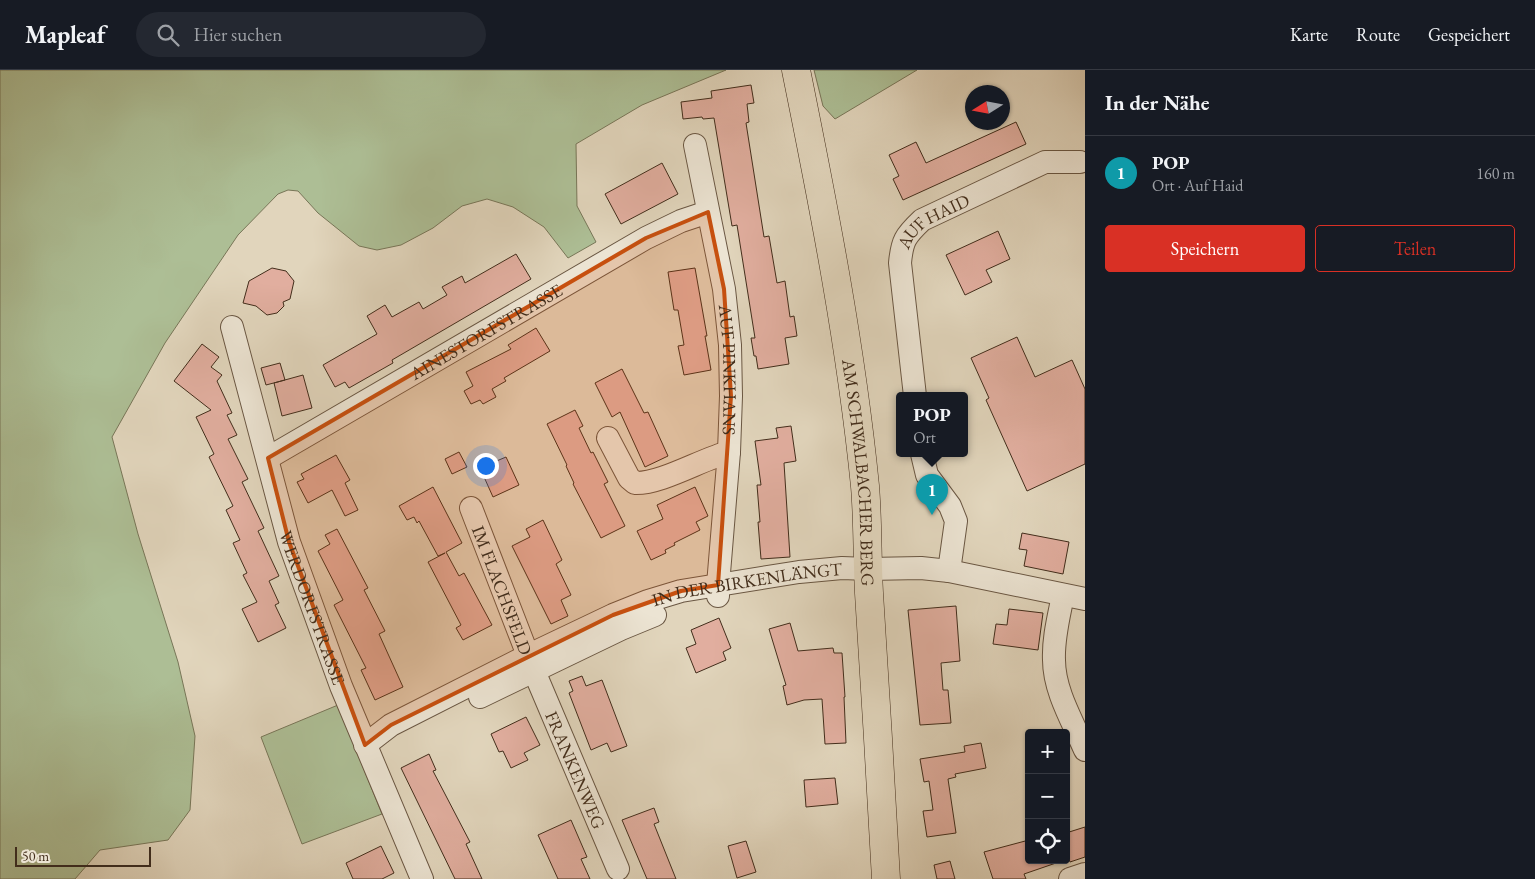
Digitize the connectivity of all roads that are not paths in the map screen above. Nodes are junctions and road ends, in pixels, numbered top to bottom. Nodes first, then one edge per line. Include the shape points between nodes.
1 (796, 70) edge
2 (695, 145) dead end
3 (1080, 162) dead end
4 (708, 212) junction
5 (232, 327) dead end
6 (915, 392) edge
7 (608, 438) dead end
8 (729, 452) junction
9 (923, 457) edge
10 (268, 458) junction
11 (471, 508) dead end
12 (868, 569) junction
13 (949, 571) junction
14 (718, 591) junction
15 (1063, 595) junction
16 (1085, 599) edge
17 (531, 663) junction
18 (365, 745) junction
19 (1085, 750) edge
20 (618, 870) dead end
21 (1085, 874) edge
22 (422, 879) edge
23 (886, 879) edge
24 (1070, 879) edge

1 - 12 main road, AM SCHWALBACHER BERG via 825,210 845,330 865,489
2 - 4 street, AUF PINKHANS
3 - 6 street, AUF HAID via 1046,162 922,220 909,232 902,246 900,264
4 - 8 street, AUF PINKHANS via 724,289 730,345
4 - 10 street, AINESTORFSTRASSE via 646,238
5 - 10 street, WERDORFSTRASSE
7 - 8 street via 629,478 642,484
8 - 14 street, AUF PINKHANS
9 - 13 street via 927,475 950,506 956,521
10 - 18 street, WERDORFSTRASSE via 292,550
11 - 17 street, IM FLACHSFELD
12 - 13 street, IN DER BIRKENLÄNGT
12 - 14 street, IN DER BIRKENLÄNGT via 801,586
12 - 23 main road, AM SCHWALBACHER BERG
13 - 15 street, IN DER BIRKENLÄNGT
14 - 17 street, IN DER BIRKENLÄNGT
15 - 16 street, IN DER BIRKENLÄNGT
15 - 19 street via 1055,643 1055,670 1062,697
17 - 18 street, IN DER BIRKENLÄNGT via 396,737
17 - 20 street, FRANKENWEG
18 - 22 street, WERDORFSTRASSE
21 - 24 street

